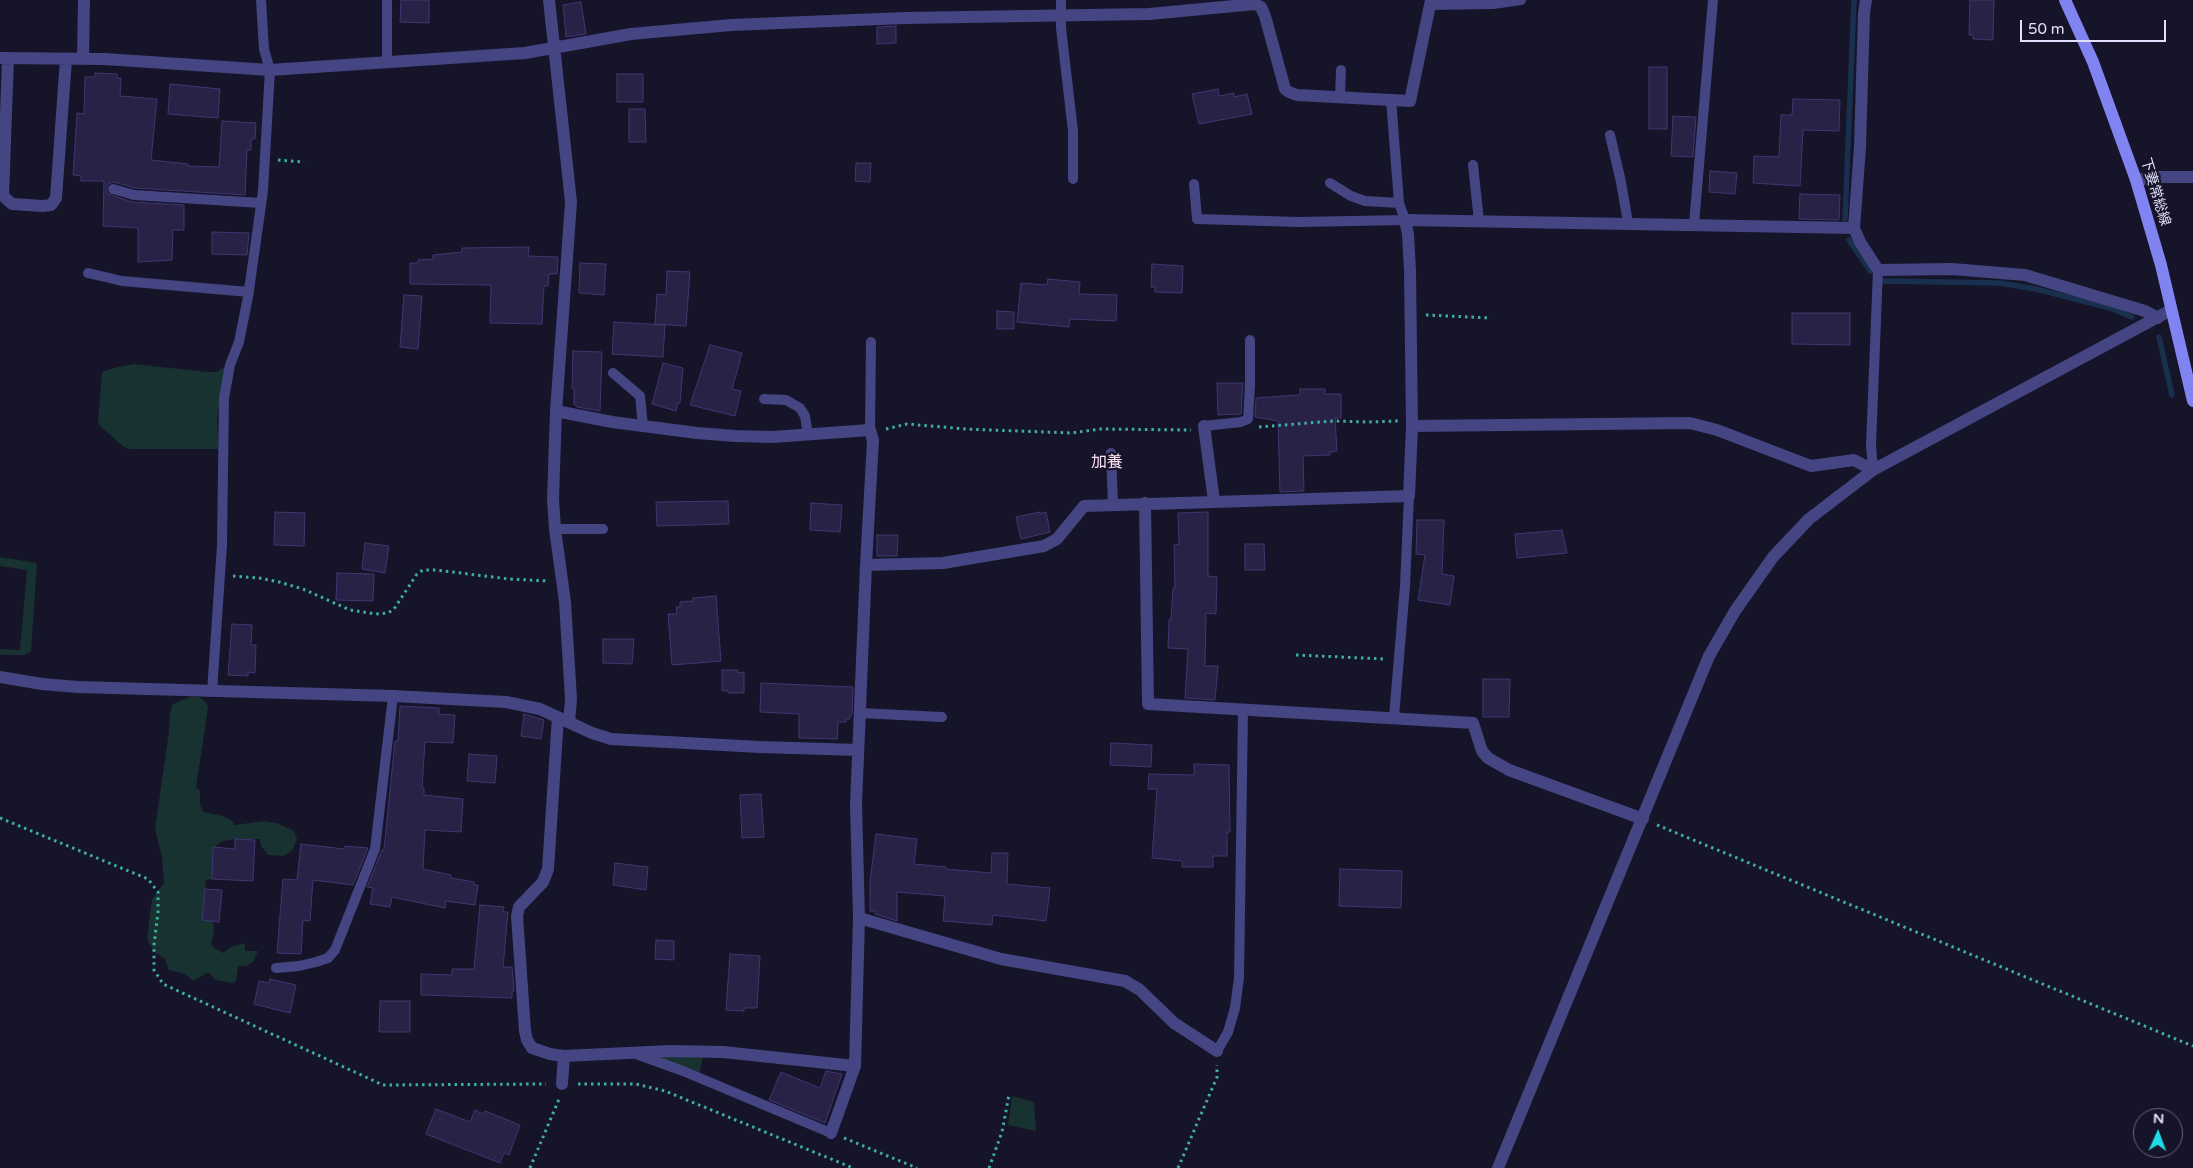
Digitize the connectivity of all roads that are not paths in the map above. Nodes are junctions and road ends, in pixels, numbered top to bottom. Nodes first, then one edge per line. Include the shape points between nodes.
1 (84, 0) edge
2 (261, 0) edge
3 (387, 0) edge
4 (549, 0) edge
5 (1062, 0) edge
6 (1521, 0) edge
7 (1713, 0) edge
8 (1866, 0) edge
9 (2065, 0) edge
10 (1255, 2) edge
11 (1431, 2) edge
12 (1061, 15) junction
13 (555, 48) junction
14 (4, 58) edge
15 (66, 59) junction
16 (83, 59) junction
17 (387, 63) junction
18 (270, 70) junction
19 (1341, 70) dead end
20 (1340, 97) junction
21 (1391, 99) junction
22 (1610, 135) dead end
23 (1473, 165) dead end
24 (2193, 177) edge
25 (1073, 179) dead end
26 (2136, 180) junction
27 (1330, 183) dead end
28 (1194, 184) dead end
29 (112, 189) dead end
30 (261, 203) junction
31 (1399, 203) junction
32 (1405, 220) junction
33 (1478, 221) junction
34 (1628, 223) junction
35 (1694, 224) junction
36 (1854, 228) junction
37 (1878, 270) junction
38 (88, 273) dead end
39 (249, 292) junction
40 (2172, 310) junction
41 (2158, 318) junction
42 (1250, 340) dead end
43 (871, 342) dead end
44 (612, 373) dead end
45 (764, 399) dead end
46 (2193, 401) edge
47 (556, 411) junction
48 (643, 426) junction
49 (1204, 426) joint
50 (1412, 426) junction
51 (871, 433) junction
52 (808, 435) junction
53 (1112, 453) dead end
54 (1873, 470) junction
55 (1409, 496) junction
56 (1214, 502) junction
57 (1145, 503) junction
58 (1113, 505) junction
59 (555, 529) junction
60 (603, 530) dead end
61 (866, 565) junction
62 (0, 677) edge
63 (212, 692) junction
64 (393, 696) junction
65 (1243, 710) junction
66 (860, 713) junction
67 (942, 717) dead end
68 (1394, 717) junction
69 (564, 719) junction
70 (858, 750) junction
71 (1643, 819) junction
72 (859, 918) junction
73 (276, 968) dead end
74 (630, 1052) junction
75 (1217, 1052) joint
76 (564, 1056) junction
77 (855, 1066) junction
78 (562, 1084) road end
79 (832, 1134) joint
80 (1498, 1168) edge

1 - 16 street
2 - 18 lane via 264,49
3 - 17 lane
4 - 13 street
5 - 12 lane
6 - 11 lane via 1494,4
7 - 35 lane
8 - 36 street
9 - 26 main road, 下妻常総線 via 2093,62
10 - 12 street via 1149,14
10 - 20 street via 1266,16 1285,89 1297,95
11 - 21 street via 1410,101
12 - 13 street via 731,25 631,34
12 - 25 lane via 1073,131
13 - 17 street
13 - 47 street via 571,202
14 - 15 street
14 - 15 street via 3,196 12,204 44,206 56,198
15 - 16 street
16 - 18 street
17 - 18 street
18 - 30 lane
19 - 20 lane
20 - 21 street
21 - 31 lane
22 - 34 lane
23 - 33 lane
24 - 26 street
26 - 40 main road, 下妻常総線
27 - 31 lane via 1365,201
28 - 32 lane via 1197,219 1299,222
29 - 30 lane via 134,195
30 - 39 lane
31 - 32 lane
32 - 33 street
32 - 50 street via 1408,234
33 - 34 street
34 - 35 street
35 - 36 street
36 - 37 street
37 - 41 street via 1952,269 2026,275
37 - 54 lane via 1871,446
38 - 39 lane via 122,281
39 - 63 lane via 224,398 220,575
40 - 41 street
40 - 46 main road, 下妻常総線
41 - 54 street
42 - 49 lane via 1248,419
43 - 51 lane
44 - 48 lane via 640,396
45 - 52 lane via 786,400 800,408 805,416
47 - 48 street
47 - 59 street
48 - 52 street via 735,436
49 - 56 street
50 - 54 street via 1690,423 1811,466 1854,460
50 - 55 street
51 - 52 street
51 - 61 street
53 - 58 lane
54 - 71 street via 1809,519 1772,557 1735,611 1709,656
55 - 56 street
55 - 68 lane via 1406,586
56 - 57 street
57 - 58 street
57 - 65 street via 1148,704
58 - 61 street via 1084,506 1057,539 1044,546 943,563
59 - 60 lane
59 - 69 street via 571,698
61 - 66 street
62 - 63 street via 78,687
63 - 64 street
64 - 69 street via 506,702 540,709
64 - 73 lane via 375,849 335,950 328,958 316,962
65 - 68 street
65 - 75 lane via 1239,978 1228,1032
66 - 67 lane
66 - 70 street
68 - 71 street via 1473,723 1482,751 1509,770
69 - 70 street via 611,739
69 - 76 street via 548,869 543,882 519,907 517,916 527,1040 532,1048
70 - 72 street
71 - 80 street
72 - 75 street via 1001,959 1125,981 1140,990 1174,1023
72 - 77 street
74 - 76 street
74 - 77 street via 723,1052
74 - 79 lane
76 - 78 street
77 - 79 street

